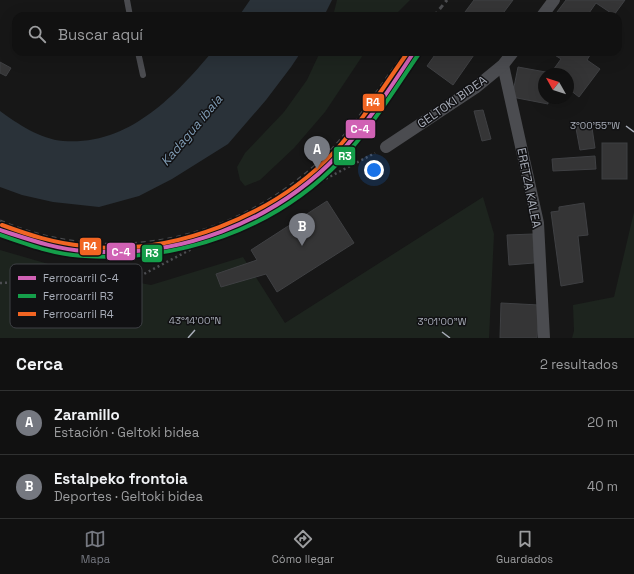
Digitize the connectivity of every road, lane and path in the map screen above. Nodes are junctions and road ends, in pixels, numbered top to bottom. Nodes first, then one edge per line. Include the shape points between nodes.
1 (127, 0) edge
2 (554, 0) edge
3 (129, 12) edge
4 (545, 12) edge
5 (139, 56) edge
6 (510, 56) edge
7 (503, 64) junction
8 (142, 75) dead end
9 (386, 147) joint
10 (142, 275) edge
11 (10, 282) edge
12 (0, 283) edge
13 (544, 338) edge

1 - 3 lane
2 - 4 street
5 - 8 lane
6 - 7 street, GELTOKI BIDEA
7 - 9 street, GELTOKI BIDEA via 475,88
7 - 13 street, ERETZA KALEA via 538,224
9 - 10 path
11 - 12 path

